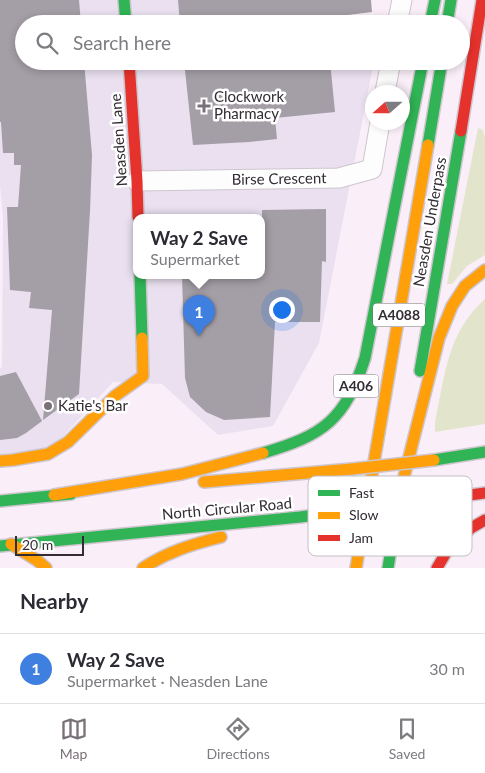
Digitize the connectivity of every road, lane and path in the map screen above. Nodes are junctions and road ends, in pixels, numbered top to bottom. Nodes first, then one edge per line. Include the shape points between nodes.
1 (124, 0) edge
2 (402, 0) edge
3 (434, 0) edge
4 (451, 0) edge
5 (482, 0) edge
6 (125, 15) edge
7 (399, 15) edge
8 (432, 15) edge
9 (448, 15) edge
10 (129, 70) edge
11 (389, 70) edge
12 (421, 70) edge
13 (440, 70) edge
14 (386, 85) edge
15 (379, 130) edge
16 (137, 181) junction
17 (138, 214) edge
18 (485, 270) edge
19 (140, 279) edge
20 (485, 448) edge
21 (485, 452) edge
22 (463, 455) junction
23 (0, 461) edge
24 (372, 476) edge
25 (403, 476) edge
26 (404, 476) edge
27 (485, 493) edge
28 (54, 495) junction
29 (472, 495) edge
30 (0, 501) edge
31 (308, 516) edge
32 (300, 517) junction
33 (485, 520) edge
34 (472, 527) edge
35 (5, 545) edge
36 (444, 556) edge
37 (46, 568) edge
38 (143, 568) edge
39 (437, 568) edge

1 - 6 main road
2 - 7 street
3 - 8 main road
4 - 9 main road
5 - 25 main road, Neasden Underpass / A4088
10 - 16 main road, Neasden Lane
11 - 14 street
12 - 28 main road, A406 via 366,358 345,407 312,434 286,446 182,474
13 - 24 main road, Neasden Underpass / A4088
15 - 16 street, Birse Crescent via 372,169 338,178
16 - 17 main road, Neasden Lane
18 - 26 main road via 465,286 452,306 440,338
19 - 23 main road via 143,376 115,396 68,442 48,454
20 - 22 main road, A406
21 - 22 main road, North Circular Road / A406
22 - 28 main road, North Circular Road / A406, bridge via 352,469
27 - 29 main road, North Circular Road, bridge
28 - 30 main road, North Circular Road / A406
31 - 32 main road, North Circular Road, bridge
32 - 35 main road, North Circular Road
32 - 38 main road via 175,550
33 - 34 main road
35 - 37 main road
36 - 39 main road

